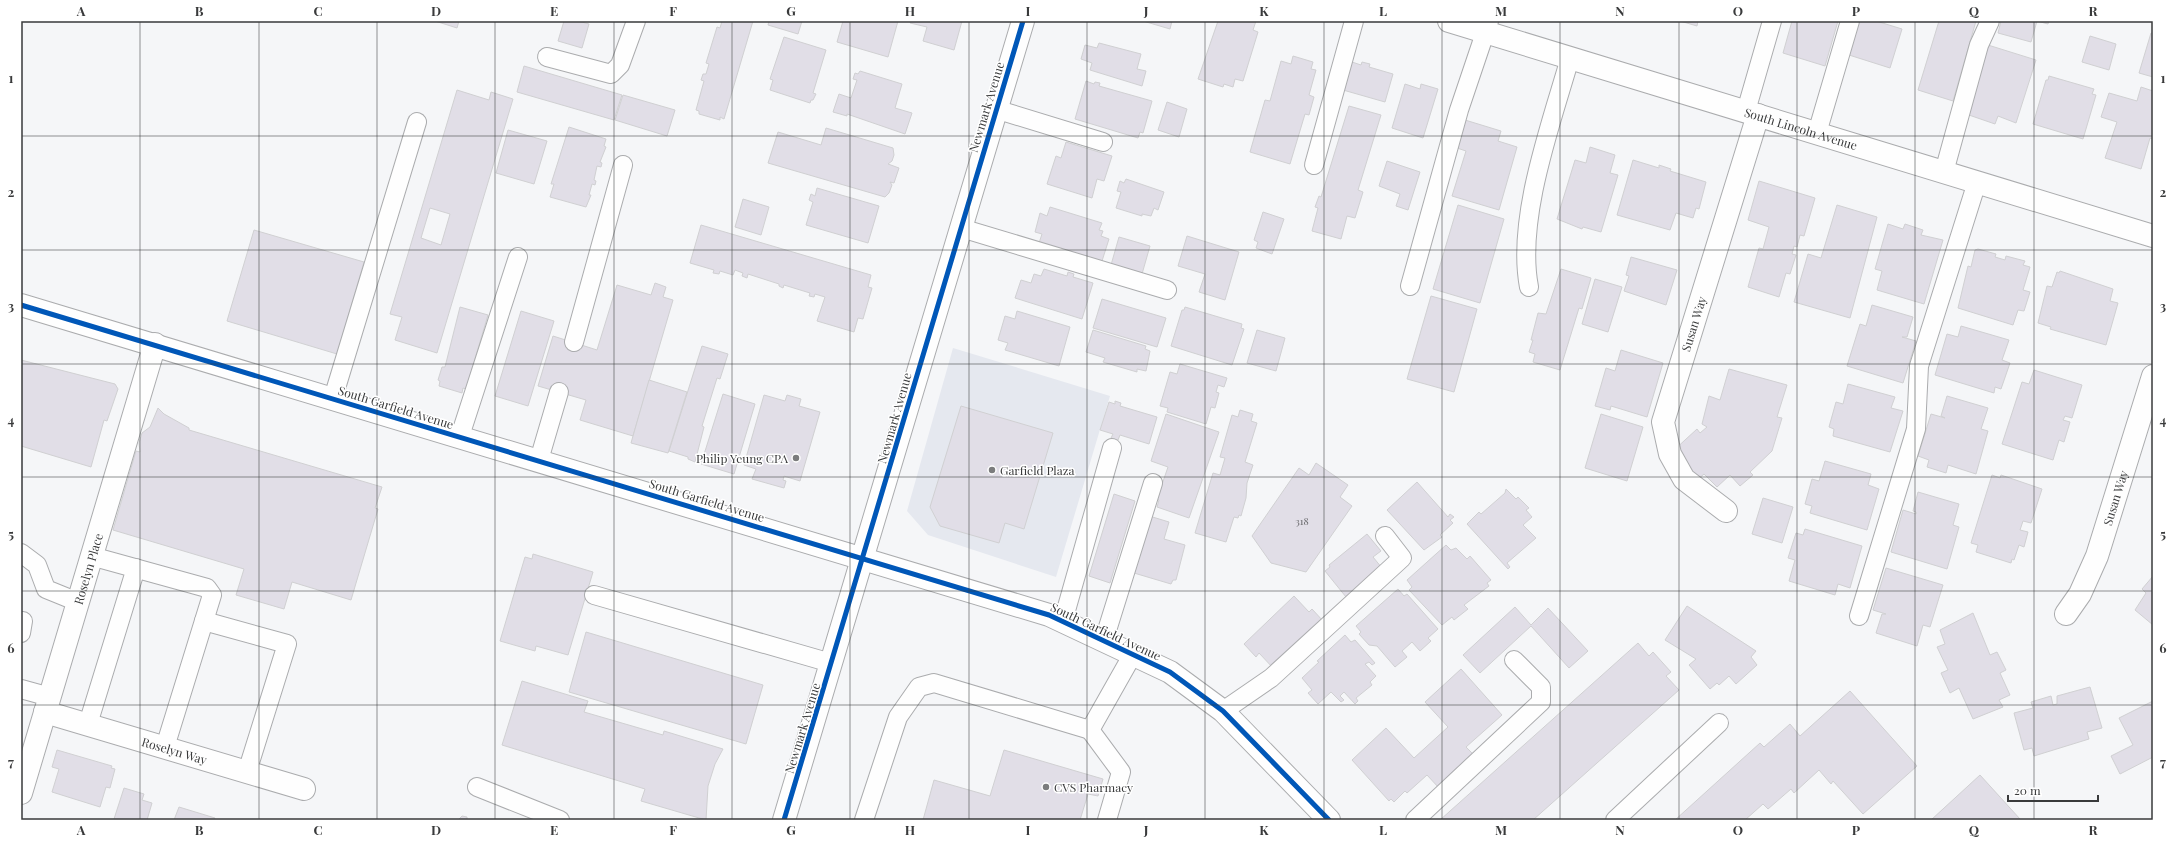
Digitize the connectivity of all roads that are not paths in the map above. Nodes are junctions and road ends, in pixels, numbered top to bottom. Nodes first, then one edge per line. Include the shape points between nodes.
1 (636, 21) edge
2 (1023, 21) edge
3 (1354, 21) edge
4 (1449, 21) edge
5 (1772, 21) edge
6 (1850, 21) edge
7 (1990, 21) edge
8 (1487, 27) edge
9 (547, 57) dead end
10 (1570, 58) junction
11 (996, 109) junction
12 (1752, 113) junction
13 (417, 122) dead end
14 (1817, 133) junction
15 (1102, 142) dead end
16 (623, 165) dead end
17 (1314, 165) dead end
18 (1944, 172) junction
19 (1977, 182) junction
20 (961, 228) junction
21 (2153, 236) edge
22 (518, 257) dead end
23 (1410, 286) dead end
24 (1528, 287) dead end
25 (1167, 290) dead end
26 (21, 305) edge
27 (574, 342) dead end
28 (155, 344) junction
29 (2153, 376) edge
30 (559, 392) dead end
31 (333, 398) junction
32 (460, 436) junction
33 (1112, 448) dead end
34 (539, 460) junction
35 (1153, 483) dead end
36 (1726, 511) dead end
37 (1385, 536) dead end
38 (21, 553) edge
39 (91, 556) junction
40 (863, 558) junction
41 (136, 568) junction
42 (594, 595) dead end
43 (78, 602) junction
44 (2066, 614) dead end
45 (1859, 616) dead end
46 (21, 621) edge
47 (204, 621) junction
48 (1063, 621) junction
49 (21, 634) edge
50 (1104, 640) junction
51 (1133, 654) junction
52 (1514, 660) dead end
53 (832, 663) junction
54 (21, 689) edge
55 (48, 704) junction
56 (1223, 711) junction
57 (1719, 723) dead end
58 (88, 724) junction
59 (1090, 730) junction
60 (165, 747) junction
61 (247, 772) junction
62 (477, 787) dead end
63 (304, 789) dead end
64 (21, 793) edge
65 (560, 820) edge
66 (784, 820) edge
67 (864, 820) edge
68 (1107, 820) edge
69 (1329, 820) edge
70 (1415, 820) edge
71 (1615, 820) edge

1 - 9 lane via 620,65 611,74
2 - 11 street, Newmark Avenue
3 - 17 lane
4 - 8 street, South Lincoln Avenue
5 - 12 lane
6 - 14 lane
7 - 18 lane via 1979,45
8 - 10 street, South Lincoln Avenue
8 - 23 lane via 1459,110
10 - 12 street, South Lincoln Avenue
10 - 24 lane via 1540,161 1527,228
11 - 15 lane
11 - 20 street, Newmark Avenue
12 - 14 street, South Lincoln Avenue
12 - 36 street, Susan Way via 1663,422 1670,454 1684,479
13 - 31 lane
14 - 18 street, South Lincoln Avenue
16 - 27 lane
18 - 19 street, South Lincoln Avenue
19 - 21 street, South Lincoln Avenue
19 - 45 lane via 1919,366 1916,429
20 - 25 lane
20 - 40 street, Newmark Avenue
22 - 32 lane
26 - 28 street, South Garfield Avenue
28 - 31 street, South Garfield Avenue
28 - 39 street, Roselyn Place
29 - 44 street, Susan Way via 2096,556 2080,594
30 - 34 lane
31 - 32 street, South Garfield Avenue
32 - 34 street, South Garfield Avenue
33 - 48 lane
34 - 40 street, South Garfield Avenue
35 - 50 lane
37 - 56 lane via 1402,558 1271,678
38 - 43 lane via 37,565 46,589
39 - 41 lane
39 - 43 street, Roselyn Place
40 - 48 street, South Garfield Avenue
40 - 53 street, Newmark Avenue
41 - 47 lane via 207,588 212,595
41 - 58 lane
42 - 53 lane
43 - 55 street, Roselyn Place
46 - 49 lane
47 - 60 lane
47 - 61 lane via 287,644
48 - 50 street, South Garfield Avenue
50 - 51 street, South Garfield Avenue
51 - 56 street, South Garfield Avenue via 1170,672
51 - 59 lane
52 - 70 lane via 1540,687 1541,702
53 - 66 street, Newmark Avenue
54 - 55 lane
55 - 58 street, Roselyn Way
55 - 64 street, Roselyn Place
56 - 69 street, South Garfield Avenue
57 - 71 lane
58 - 60 street, Roselyn Way
59 - 67 lane via 934,683 919,687 898,717
59 - 68 lane via 1121,772
60 - 61 street, Roselyn Way
61 - 63 street, Roselyn Way
62 - 65 lane

